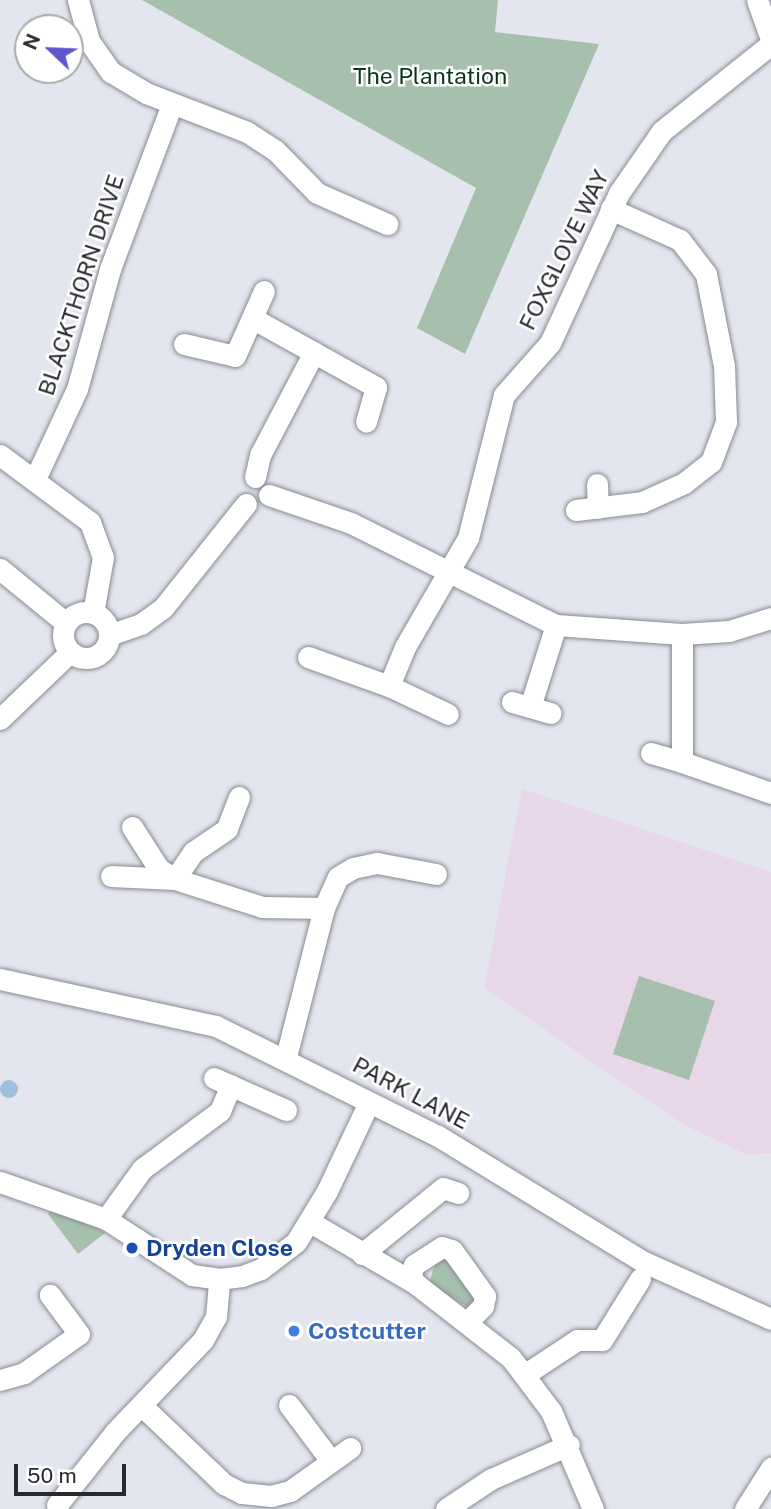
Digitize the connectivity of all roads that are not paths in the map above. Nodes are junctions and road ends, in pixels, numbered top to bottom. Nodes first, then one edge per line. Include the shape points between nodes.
1 (78, 0) edge
2 (757, 0) edge
3 (771, 41) edge
4 (172, 104) junction
5 (611, 209) junction
6 (387, 224) dead end
7 (264, 291) dead end
8 (252, 318) junction
9 (184, 344) dead end
10 (314, 352) junction
11 (366, 422) dead end
12 (0, 454) edge
13 (255, 477) junction
14 (35, 479) junction
15 (597, 484) dead end
16 (269, 495) junction
17 (246, 504) junction
18 (598, 508) junction
19 (576, 510) dead end
20 (0, 569) edge
21 (449, 573) junction
22 (93, 613) junction
23 (771, 618) edge
24 (66, 623) junction
25 (556, 625) junction
26 (682, 634) junction
27 (109, 635) junction
28 (70, 652) junction
29 (308, 657) dead end
30 (389, 686) junction
31 (531, 707) dead end
32 (448, 714) dead end
33 (0, 719) edge
34 (651, 753) dead end
35 (682, 762) junction
36 (771, 793) edge
37 (239, 797) dead end
38 (132, 827) dead end
39 (436, 874) dead end
40 (111, 876) dead end
41 (176, 878) junction
42 (324, 908) junction
43 (0, 979) edge
44 (286, 1057) junction
45 (369, 1102) junction
46 (286, 1110) dead end
47 (0, 1182) edge
48 (458, 1194) dead end
49 (106, 1219) junction
50 (310, 1222) junction
51 (362, 1254) junction
52 (219, 1279) junction
53 (640, 1279) dead end
54 (416, 1284) junction
55 (50, 1295) dead end
56 (771, 1319) edge
57 (467, 1322) junction
58 (524, 1375) junction
59 (0, 1380) edge
60 (141, 1405) junction
61 (289, 1405) dead end
62 (569, 1445) junction
63 (350, 1448) dead end
64 (331, 1461) junction
65 (771, 1468) edge
66 (57, 1506) dead end
67 (446, 1509) edge
68 (593, 1509) edge
69 (745, 1509) edge

1 - 4 street via 89,40 111,72
2 - 3 street
3 - 5 street, FOXGLOVE WAY via 662,131
4 - 6 street via 247,132 275,150 317,193
4 - 14 street, BLACKTHORN DRIVE via 110,269 77,389
5 - 18 street via 680,240 706,274 713,297 726,411 722,440 701,473 642,502
5 - 21 street, FOXGLOVE WAY via 550,343 504,396 468,538
7 - 8 street
8 - 9 street via 235,356
8 - 10 street
10 - 11 street via 376,387
10 - 13 street via 260,455
12 - 14 street
13 - 16 street via 266,482
13 - 17 street via 242,486
14 - 22 street via 90,522 96,534 103,569
15 - 18 street
16 - 17 street via 260,506
16 - 21 street via 340,518
17 - 27 street via 163,608 141,624
18 - 19 street
20 - 24 street
21 - 25 street
21 - 30 street, FOXGLOVE WAY via 405,647
22 - 24 street via 81,613
22 - 27 street via 104,621
23 - 26 street via 729,631
24 - 28 street via 63,638
25 - 26 street
25 - 31 street
26 - 35 street
27 - 28 street via 95,656
28 - 33 street
29 - 30 street
30 - 32 street
34 - 35 street
35 - 36 street
37 - 41 street via 227,830 193,852
38 - 41 street via 159,869
39 - 42 street via 385,864 360,866 338,877
40 - 41 street
41 - 42 street via 262,907
42 - 44 street
43 - 44 street, PARK LANE via 216,1026
44 - 45 street, PARK LANE
45 - 50 street
45 - 56 street, PARK LANE via 477,1158 626,1252
46 - 49 street via 222,1082 206,1113 142,1168
47 - 49 street
48 - 51 street via 443,1188
49 - 52 street via 185,1272
50 - 51 street
50 - 52 street via 296,1242 267,1265
51 - 54 street
52 - 60 street via 216,1317 203,1340
53 - 58 street via 602,1340 577,1340
54 - 57 street
54 - 57 street via 410,1276 414,1265 442,1247 452,1250 485,1296
55 - 59 street via 79,1334 24,1373
57 - 58 street
58 - 62 street
60 - 64 street via 233,1490 257,1496 285,1493
60 - 66 street via 83,1486
61 - 64 street
62 - 67 street via 491,1479
62 - 68 street
63 - 64 street
65 - 69 street

